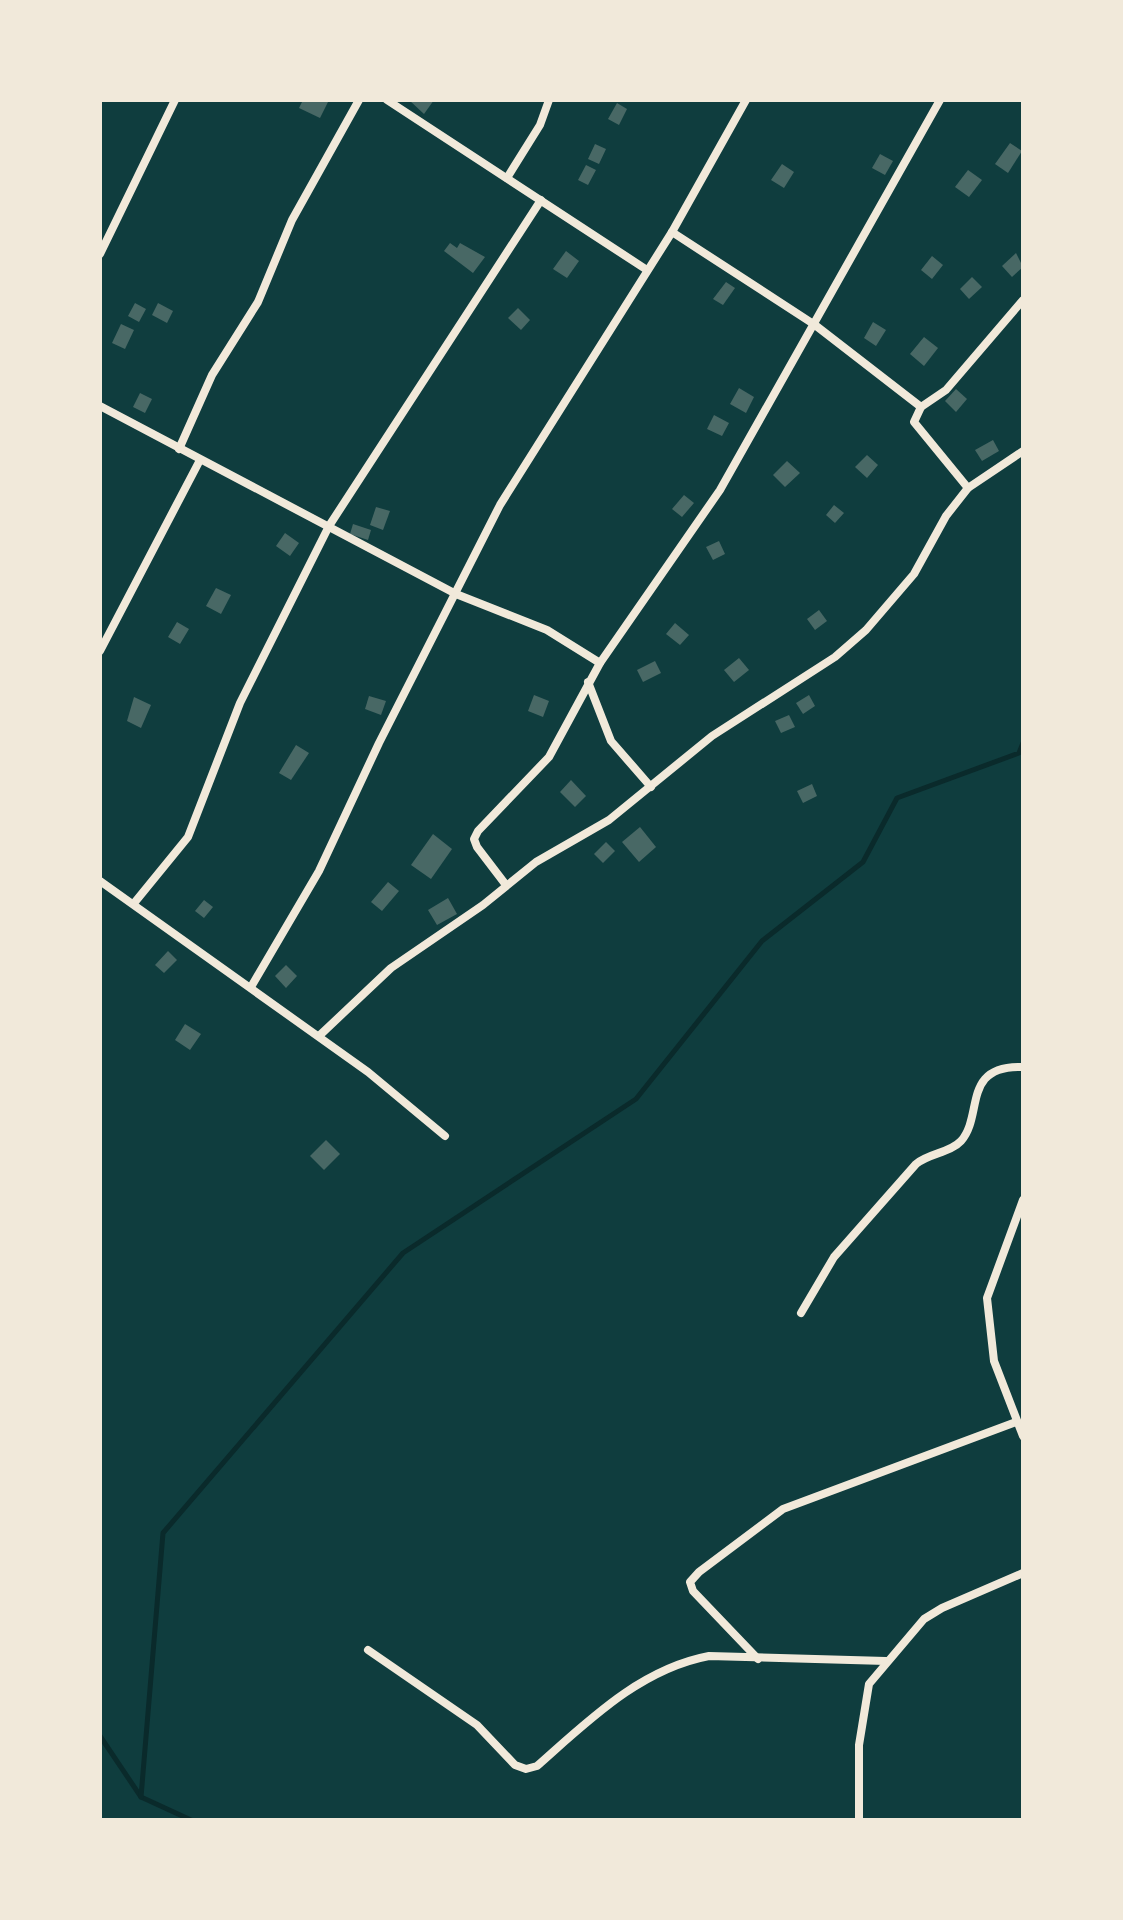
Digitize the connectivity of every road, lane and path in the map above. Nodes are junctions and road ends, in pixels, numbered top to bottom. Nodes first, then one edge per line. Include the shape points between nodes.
1 (175, 100) edge
2 (359, 100) edge
3 (387, 100) edge
4 (549, 100) edge
5 (746, 100) edge
6 (940, 100) edge
7 (507, 178) junction
8 (541, 200) junction
9 (672, 232) junction
10 (100, 254) edge
11 (647, 270) junction
12 (1023, 300) edge
13 (815, 325) junction
14 (100, 406) edge
15 (921, 407) junction
16 (179, 449) junction
17 (1023, 451) edge
18 (200, 460) junction
19 (968, 488) junction
20 (329, 526) junction
21 (456, 594) junction
22 (100, 651) edge
23 (600, 663) junction
24 (588, 682) junction
25 (651, 787) junction
26 (100, 881) edge
27 (506, 885) junction
28 (135, 902) junction
29 (251, 987) junction
30 (319, 1036) junction
31 (1023, 1067) edge
32 (445, 1136) dead end
33 (1023, 1200) edge
34 (801, 1313) dead end
35 (1016, 1422) junction
36 (1023, 1436) edge
37 (1023, 1573) edge
38 (368, 1650) dead end
39 (758, 1659) junction
40 (886, 1661) junction
41 (859, 1820) edge

1 - 10 street
2 - 16 street via 298,209 258,302 212,375
3 - 7 street
4 - 7 street
5 - 9 street
6 - 13 street
7 - 8 street
8 - 11 street
8 - 20 street
9 - 11 street
9 - 13 street
11 - 21 street via 500,505
12 - 15 street via 946,390
13 - 15 street
13 - 23 street via 720,490
14 - 16 street
15 - 19 street via 914,422 917,429
16 - 18 street
17 - 19 street
18 - 20 street
18 - 22 street
19 - 25 street via 914,574 866,630 835,657 712,736
20 - 21 street
20 - 28 street via 240,703 188,837
21 - 23 street via 547,630
21 - 29 street via 319,871
23 - 24 street
24 - 25 street via 611,741
24 - 27 street via 549,757 474,839
25 - 27 street
26 - 28 street
27 - 30 street via 391,968
28 - 29 street
29 - 30 street
30 - 32 street
31 - 34 street via 993,1074 979,1087 966,1135 957,1145 916,1164 834,1257
33 - 35 street via 987,1298 994,1361
35 - 36 street
35 - 39 street via 783,1509 699,1572 690,1582 693,1591
37 - 40 street via 924,1619
38 - 39 street via 468,1717 515,1765 526,1769 537,1766 627,1690 676,1666 709,1656
39 - 40 street
40 - 41 street via 869,1684 861,1715

